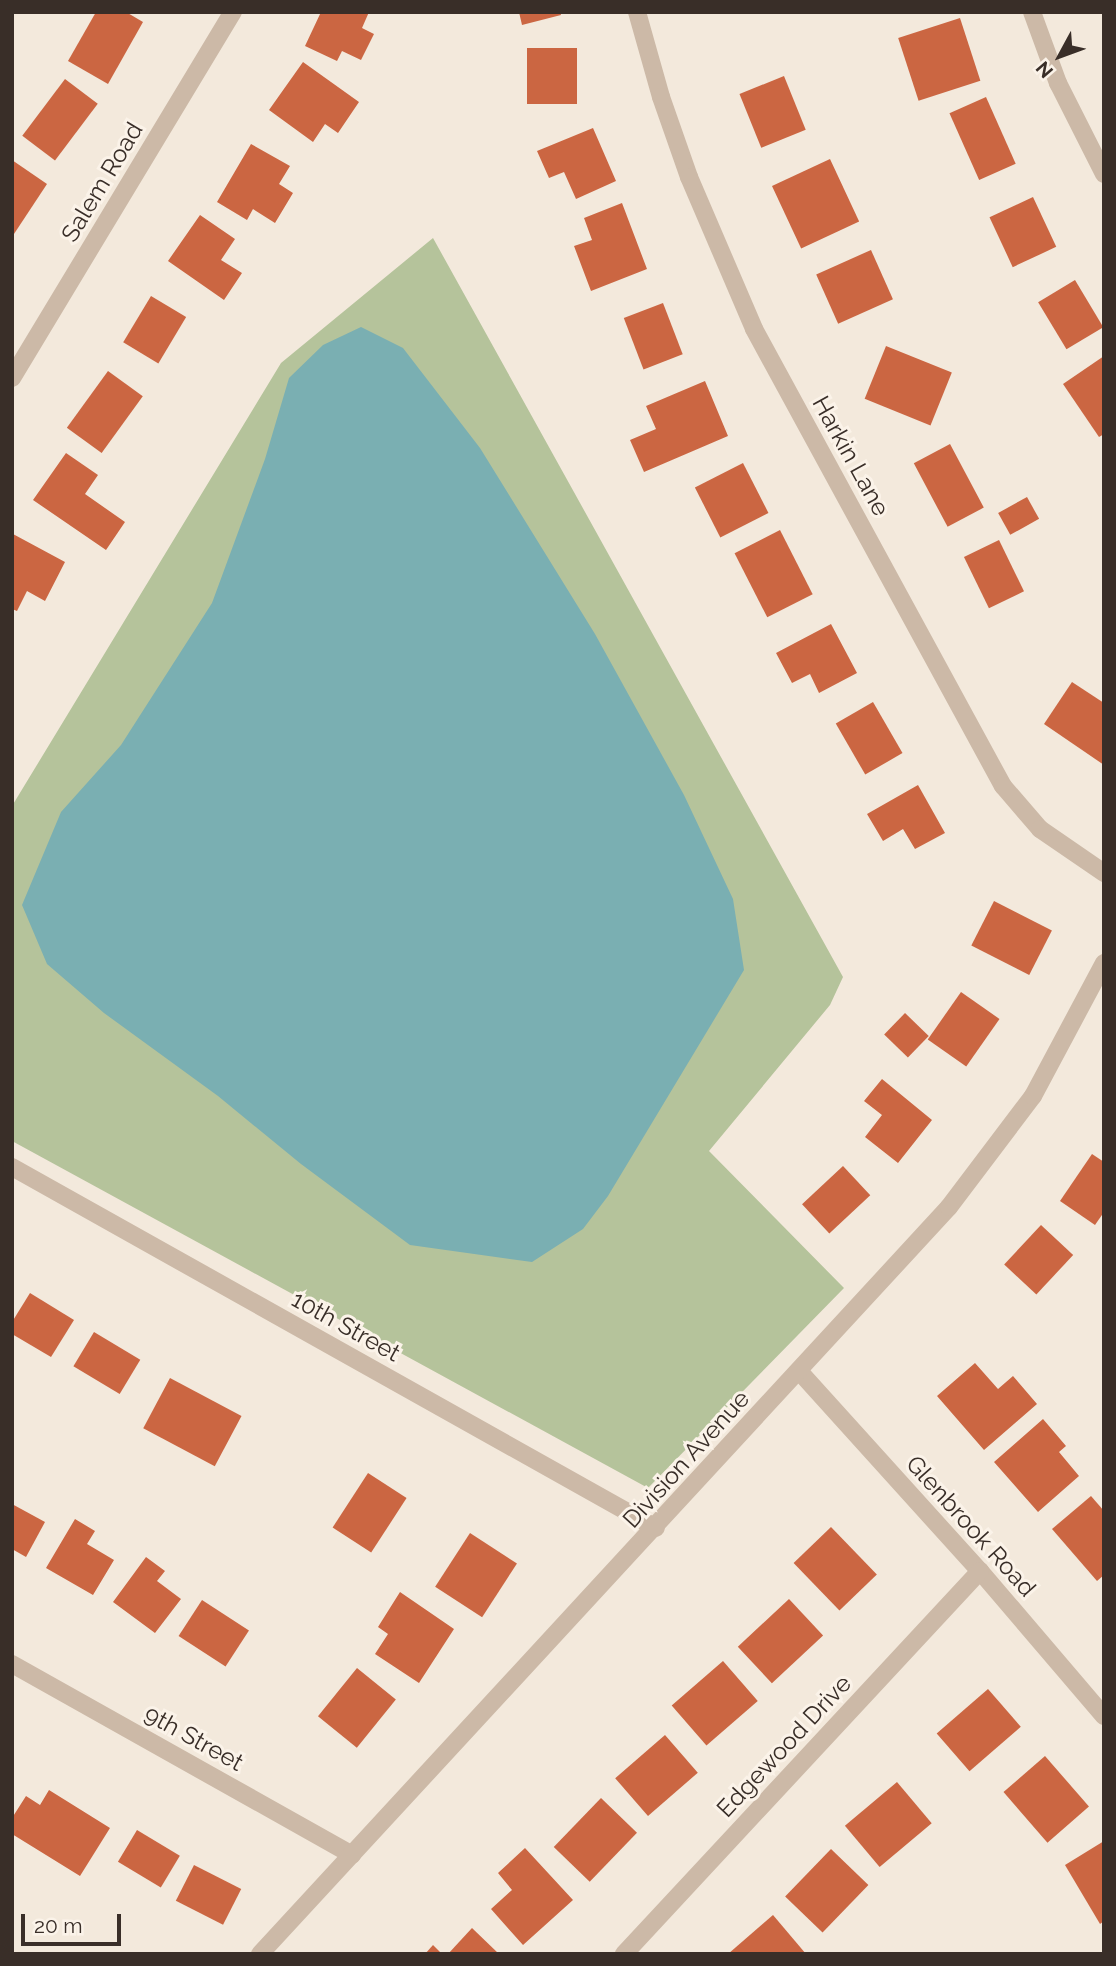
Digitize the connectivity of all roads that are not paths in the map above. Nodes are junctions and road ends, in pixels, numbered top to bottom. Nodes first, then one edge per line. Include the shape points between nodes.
1 (233, 12) edge
2 (637, 12) edge
3 (1032, 12) edge
4 (1104, 174) edge
5 (12, 378) edge
6 (1104, 873) edge
7 (1104, 963) edge
8 (12, 1167) edge
9 (799, 1371) junction
10 (656, 1528) junction
11 (980, 1571) junction
12 (12, 1664) edge
13 (1104, 1716) edge
14 (352, 1855) junction
15 (260, 1954) edge
16 (624, 1954) edge

1 - 5 street, Salem Road
2 - 6 street, Harkin Lane via 689,177 754,329 1003,786 1040,829
3 - 4 street via 1058,83
7 - 9 street, Division Avenue via 1033,1096 949,1207
8 - 10 street, 10th Street
9 - 10 street, Division Avenue
9 - 11 street, Glenbrook Road
10 - 14 street, Division Avenue
11 - 13 street, Glenbrook Road
11 - 16 street, Edgewood Drive
12 - 14 street, 9th Street
14 - 15 street, Division Avenue

